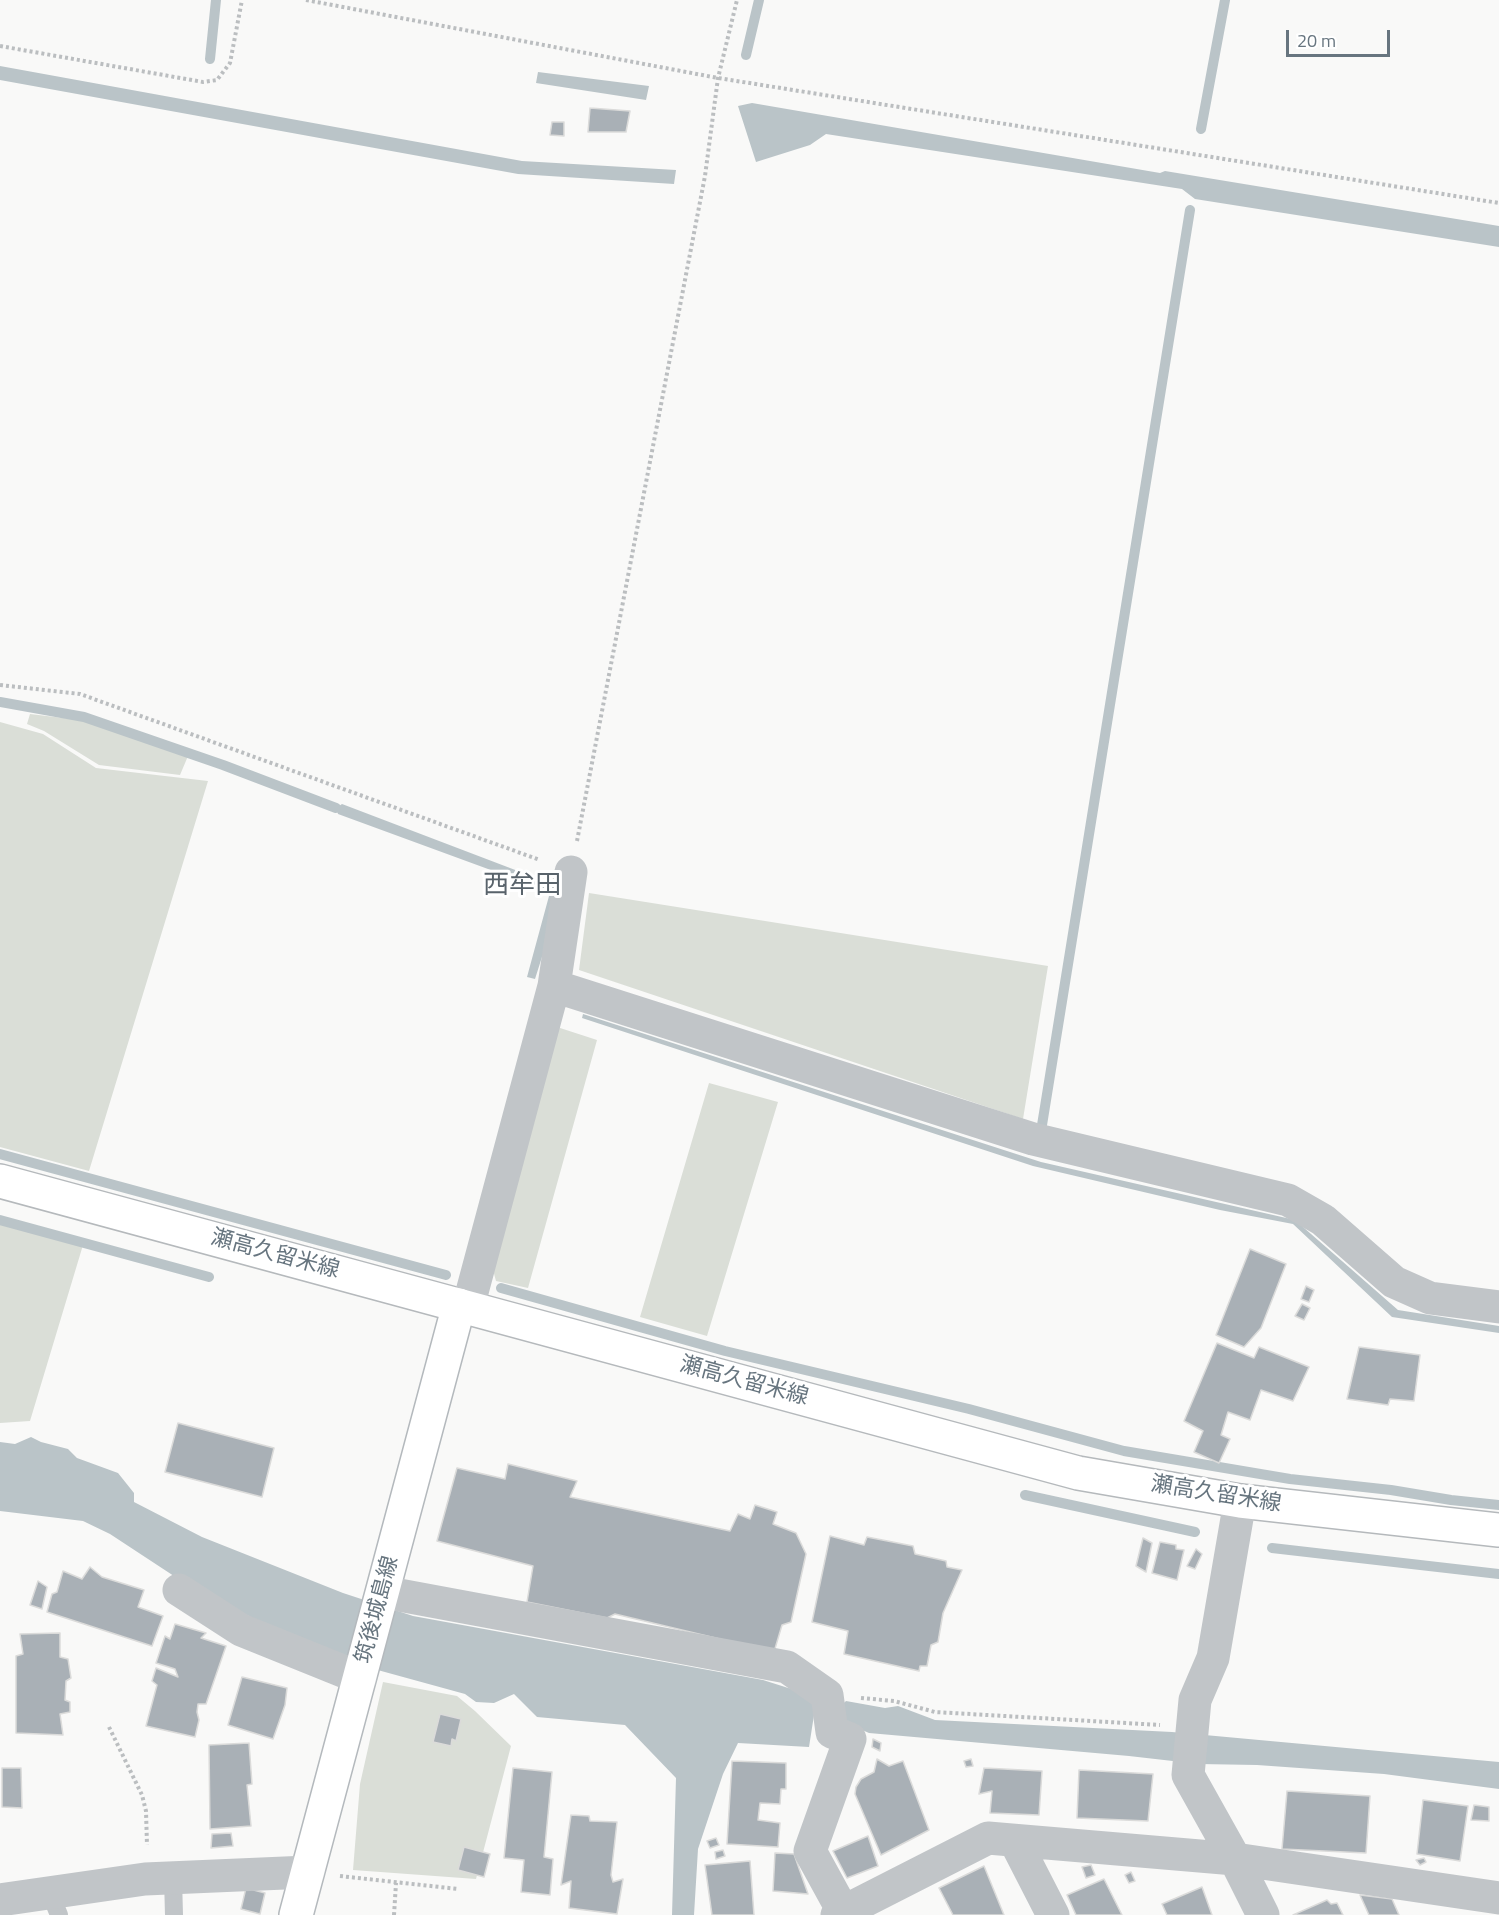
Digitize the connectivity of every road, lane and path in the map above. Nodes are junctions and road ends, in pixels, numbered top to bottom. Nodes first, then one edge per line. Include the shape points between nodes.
1 (242, 0) edge
2 (306, 0) edge
3 (737, 0) edge
4 (0, 46) edge
5 (718, 78) junction
6 (1499, 203) edge
7 (0, 685) edge
8 (571, 872) junction
9 (554, 986) junction
10 (0, 1181) edge
11 (463, 1306) junction
12 (1499, 1307) edge
13 (1240, 1501) junction
14 (1499, 1530) edge
15 (179, 1590) dead end
16 (383, 1592) junction
17 (360, 1678) junction
18 (827, 1695) junction
19 (1193, 1726) junction
20 (109, 1728) dead end
21 (1015, 1841) junction
22 (1235, 1859) junction
23 (308, 1872) junction
24 (159, 1878) junction
25 (396, 1883) junction
26 (458, 1889) dead end
27 (1499, 1898) edge
28 (0, 1900) edge
29 (54, 1904) edge
30 (1469, 1904) edge
31 (842, 1914) edge
32 (174, 1915) edge
33 (296, 1915) edge
34 (394, 1915) edge
35 (1053, 1915) edge
36 (1263, 1915) edge

1 - 4 path via 230,63 217,80 203,82
2 - 5 path
3 - 5 path
5 - 6 path
5 - 8 path via 705,177
7 - 8 path via 80,694
8 - 9 street
9 - 11 street
9 - 12 street via 1033,1139 1288,1200 1323,1220 1394,1282 1430,1298
10 - 11 main road, 瀬高久留米線
11 - 13 main road, 瀬高久留米線 via 1078,1473
11 - 16 main road, 筑後城島線
13 - 14 main road, 瀬高久留米線
13 - 19 street via 1213,1658 1195,1700
15 - 17 street via 241,1630
16 - 17 main road, 筑後城島線
16 - 18 street via 787,1667
17 - 23 main road, 筑後城島線
18 - 19 path via 894,1701 935,1713
18 - 31 street via 832,1732 850,1739 810,1851
19 - 22 street via 1188,1774
20 - 24 path via 142,1795
21 - 22 street
21 - 31 street via 988,1838
21 - 35 street
22 - 30 street
22 - 36 street
23 - 24 street
23 - 25 path
23 - 33 main road, 筑後城島線
24 - 29 street
24 - 32 lane
25 - 26 path
25 - 34 path
27 - 30 street
28 - 29 street

